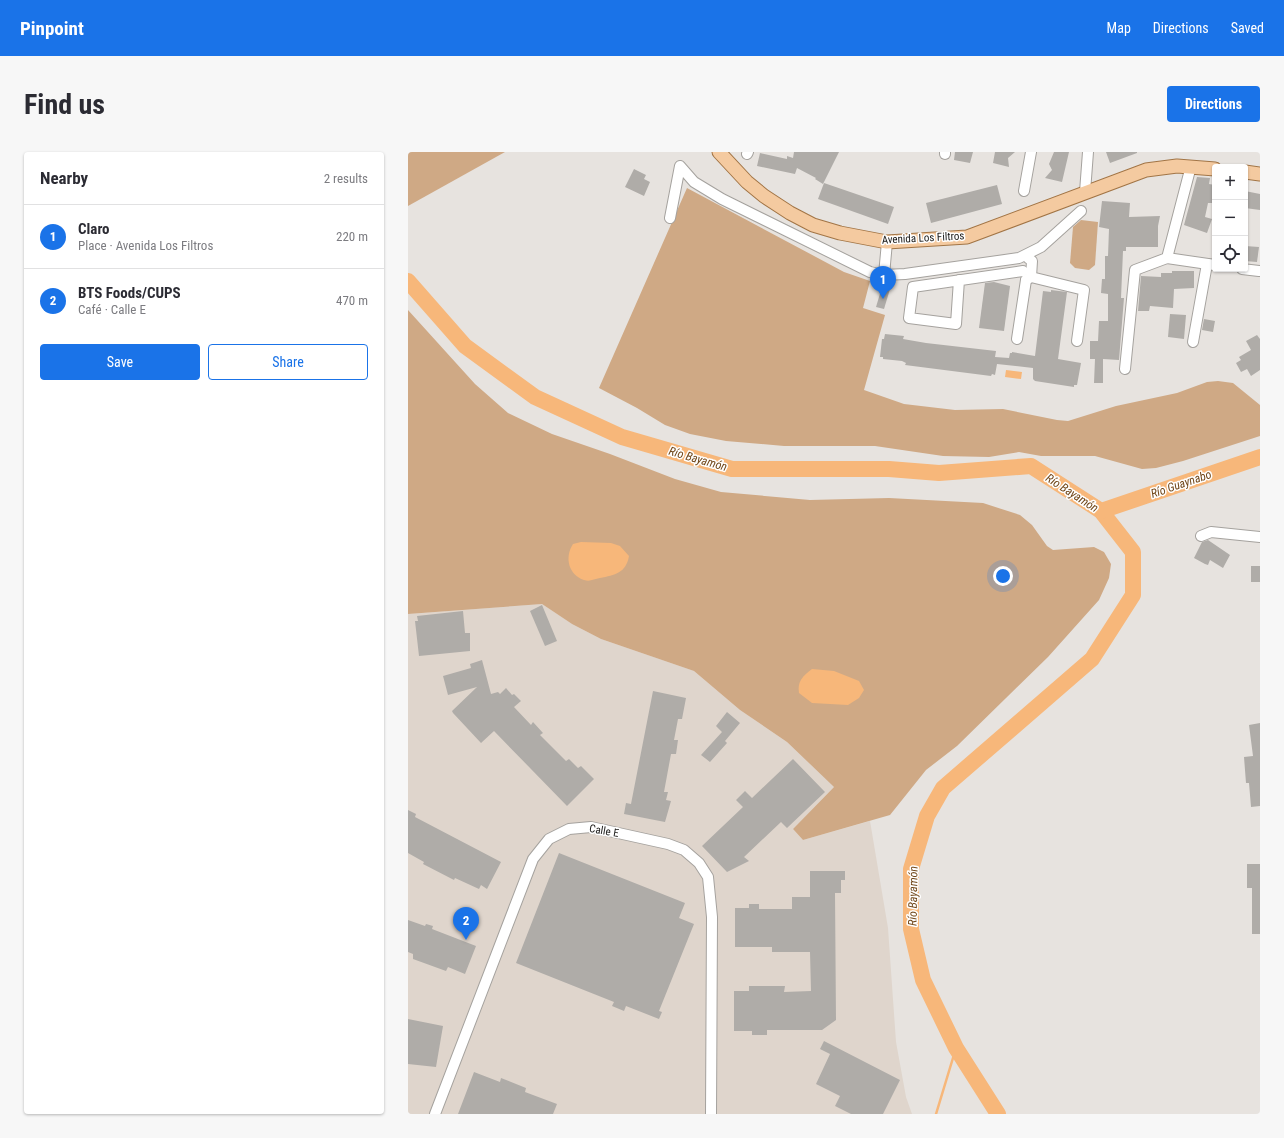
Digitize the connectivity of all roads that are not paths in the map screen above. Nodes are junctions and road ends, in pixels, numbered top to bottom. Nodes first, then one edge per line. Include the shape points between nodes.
1 (720, 152) edge
2 (1031, 152) edge
3 (1088, 152) edge
4 (1191, 166) junction
5 (1212, 169) edge
6 (1024, 191) dead end
7 (1085, 192) junction
8 (1081, 211) dead end
9 (670, 218) dead end
10 (887, 242) junction
11 (1028, 256) junction
12 (1167, 258) junction
13 (1211, 265) edge
14 (1248, 270) edge
15 (1259, 271) edge
16 (884, 275) junction
17 (1027, 276) junction
18 (959, 280) junction
19 (1017, 339) dead end
20 (1077, 341) dead end
21 (1193, 342) dead end
22 (1125, 370) dead end
23 (1201, 536) dead end
24 (1260, 537) edge
25 (434, 1114) edge
26 (711, 1114) edge

1 - 10 main road, Avenida Los Filtros via 747,182 790,213 827,229
2 - 6 street
3 - 7 street
4 - 5 main road, Avenida Los Filtros
4 - 7 main road, Avenida Los Filtros via 1158,167 1141,171
4 - 12 street
7 - 10 main road, Avenida Los Filtros via 967,237
8 - 11 street
9 - 16 street via 680,166 694,182 722,200 870,272
10 - 16 street
11 - 16 street
11 - 17 street via 1032,261
12 - 13 street
12 - 22 street via 1135,270
13 - 21 street
14 - 15 street
17 - 18 street
17 - 19 street
17 - 20 street via 1084,290
18 - 18 street via 913,287 909,318 956,324
23 - 24 street via 1211,532
25 - 26 street, Calle E via 533,859 549,839 569,829 591,827 684,850 708,877 712,917

